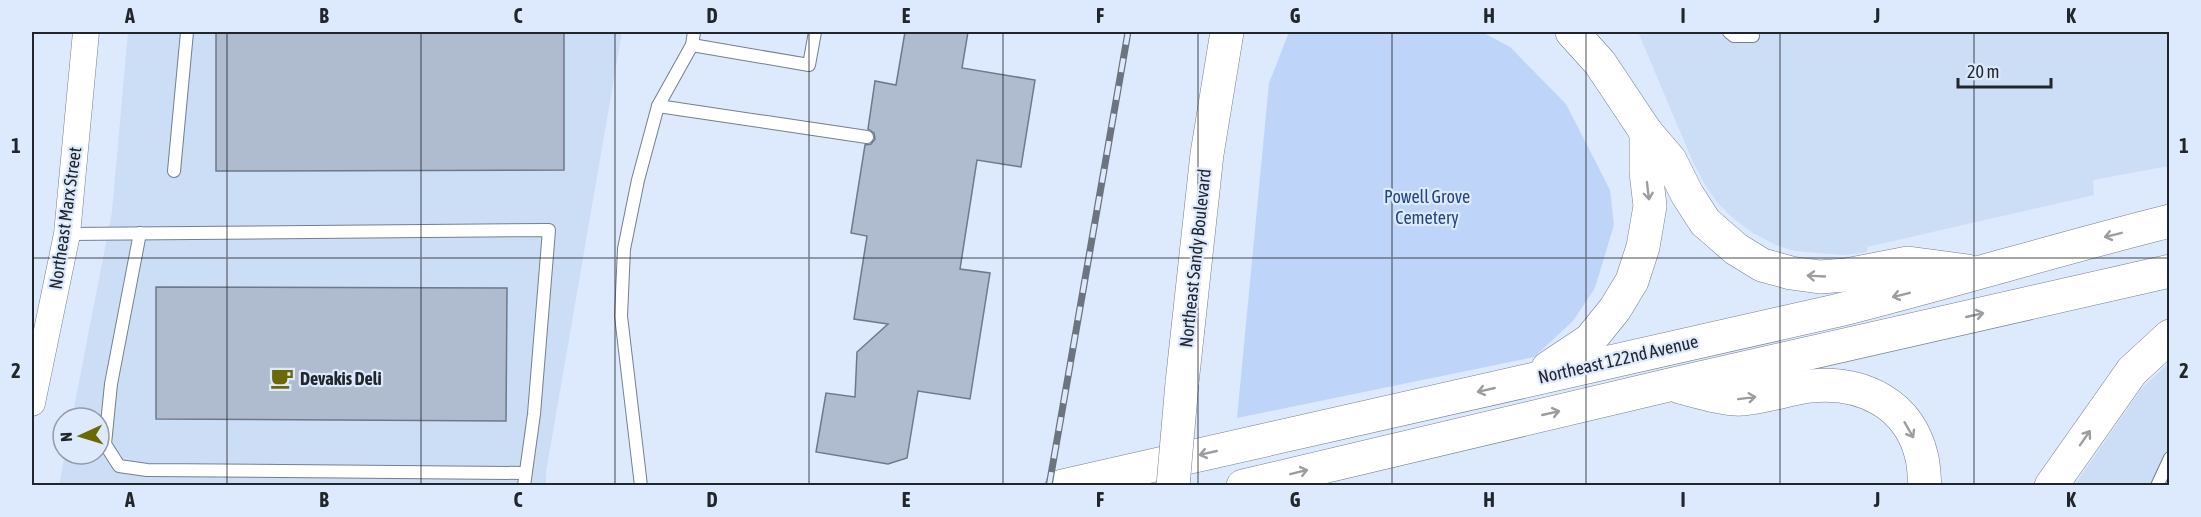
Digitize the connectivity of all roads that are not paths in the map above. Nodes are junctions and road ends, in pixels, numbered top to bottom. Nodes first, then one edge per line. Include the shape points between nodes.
1 (86, 32) edge
2 (187, 32) edge
3 (694, 32) edge
4 (815, 32) edge
5 (1227, 32) edge
6 (1572, 32) edge
7 (1729, 32) edge
8 (1753, 36) dead end
9 (692, 45) junction
10 (658, 106) junction
11 (1646, 132) junction
12 (867, 136) dead end
13 (174, 171) dead end
14 (2169, 221) edge
15 (140, 233) junction
16 (67, 234) junction
17 (2169, 271) edge
18 (1977, 273) junction
19 (2169, 336) edge
20 (1533, 379) junction
21 (1669, 385) junction
22 (32, 403) edge
23 (2169, 458) edge
24 (524, 479) edge
25 (641, 486) edge
26 (1062, 486) edge
27 (1173, 486) edge
28 (1243, 486) edge
29 (1925, 486) edge
30 (2051, 486) edge
31 (2157, 486) edge

1 - 16 street, Northeast Marx Street
2 - 13 lane
3 - 9 lane
4 - 9 lane via 808,65
5 - 27 main road, Northeast Sandy Boulevard, bridge via 1207,154
6 - 11 main road via 1600,63
7 - 8 lane via 1734,36
9 - 10 lane
10 - 12 lane
10 - 25 lane via 624,249 621,316
18 -> 11 main road via 1908,263 1820,277 1762,266 1705,222 1670,160
11 -> 20 main road via 1650,206 1644,247 1632,281 1590,340
14 -> 18 main road, Northeast 122nd Avenue
15 - 16 lane
15 - 24 lane via 111,384 105,444 119,466 147,470
15 - 24 lane via 549,230 534,414
16 - 22 street, Northeast Marx Street
21 -> 17 main road, Northeast 122nd Avenue
18 -> 20 main road, Northeast 122nd Avenue via 1835,311
30 -> 19 main road via 2132,371
20 -> 26 main road, Northeast 122nd Avenue
28 -> 21 main road, Northeast 122nd Avenue
21 -> 29 main road via 1741,400 1809,386 1838,385 1867,392 1892,405 1911,429 1922,458
23 - 31 lane

